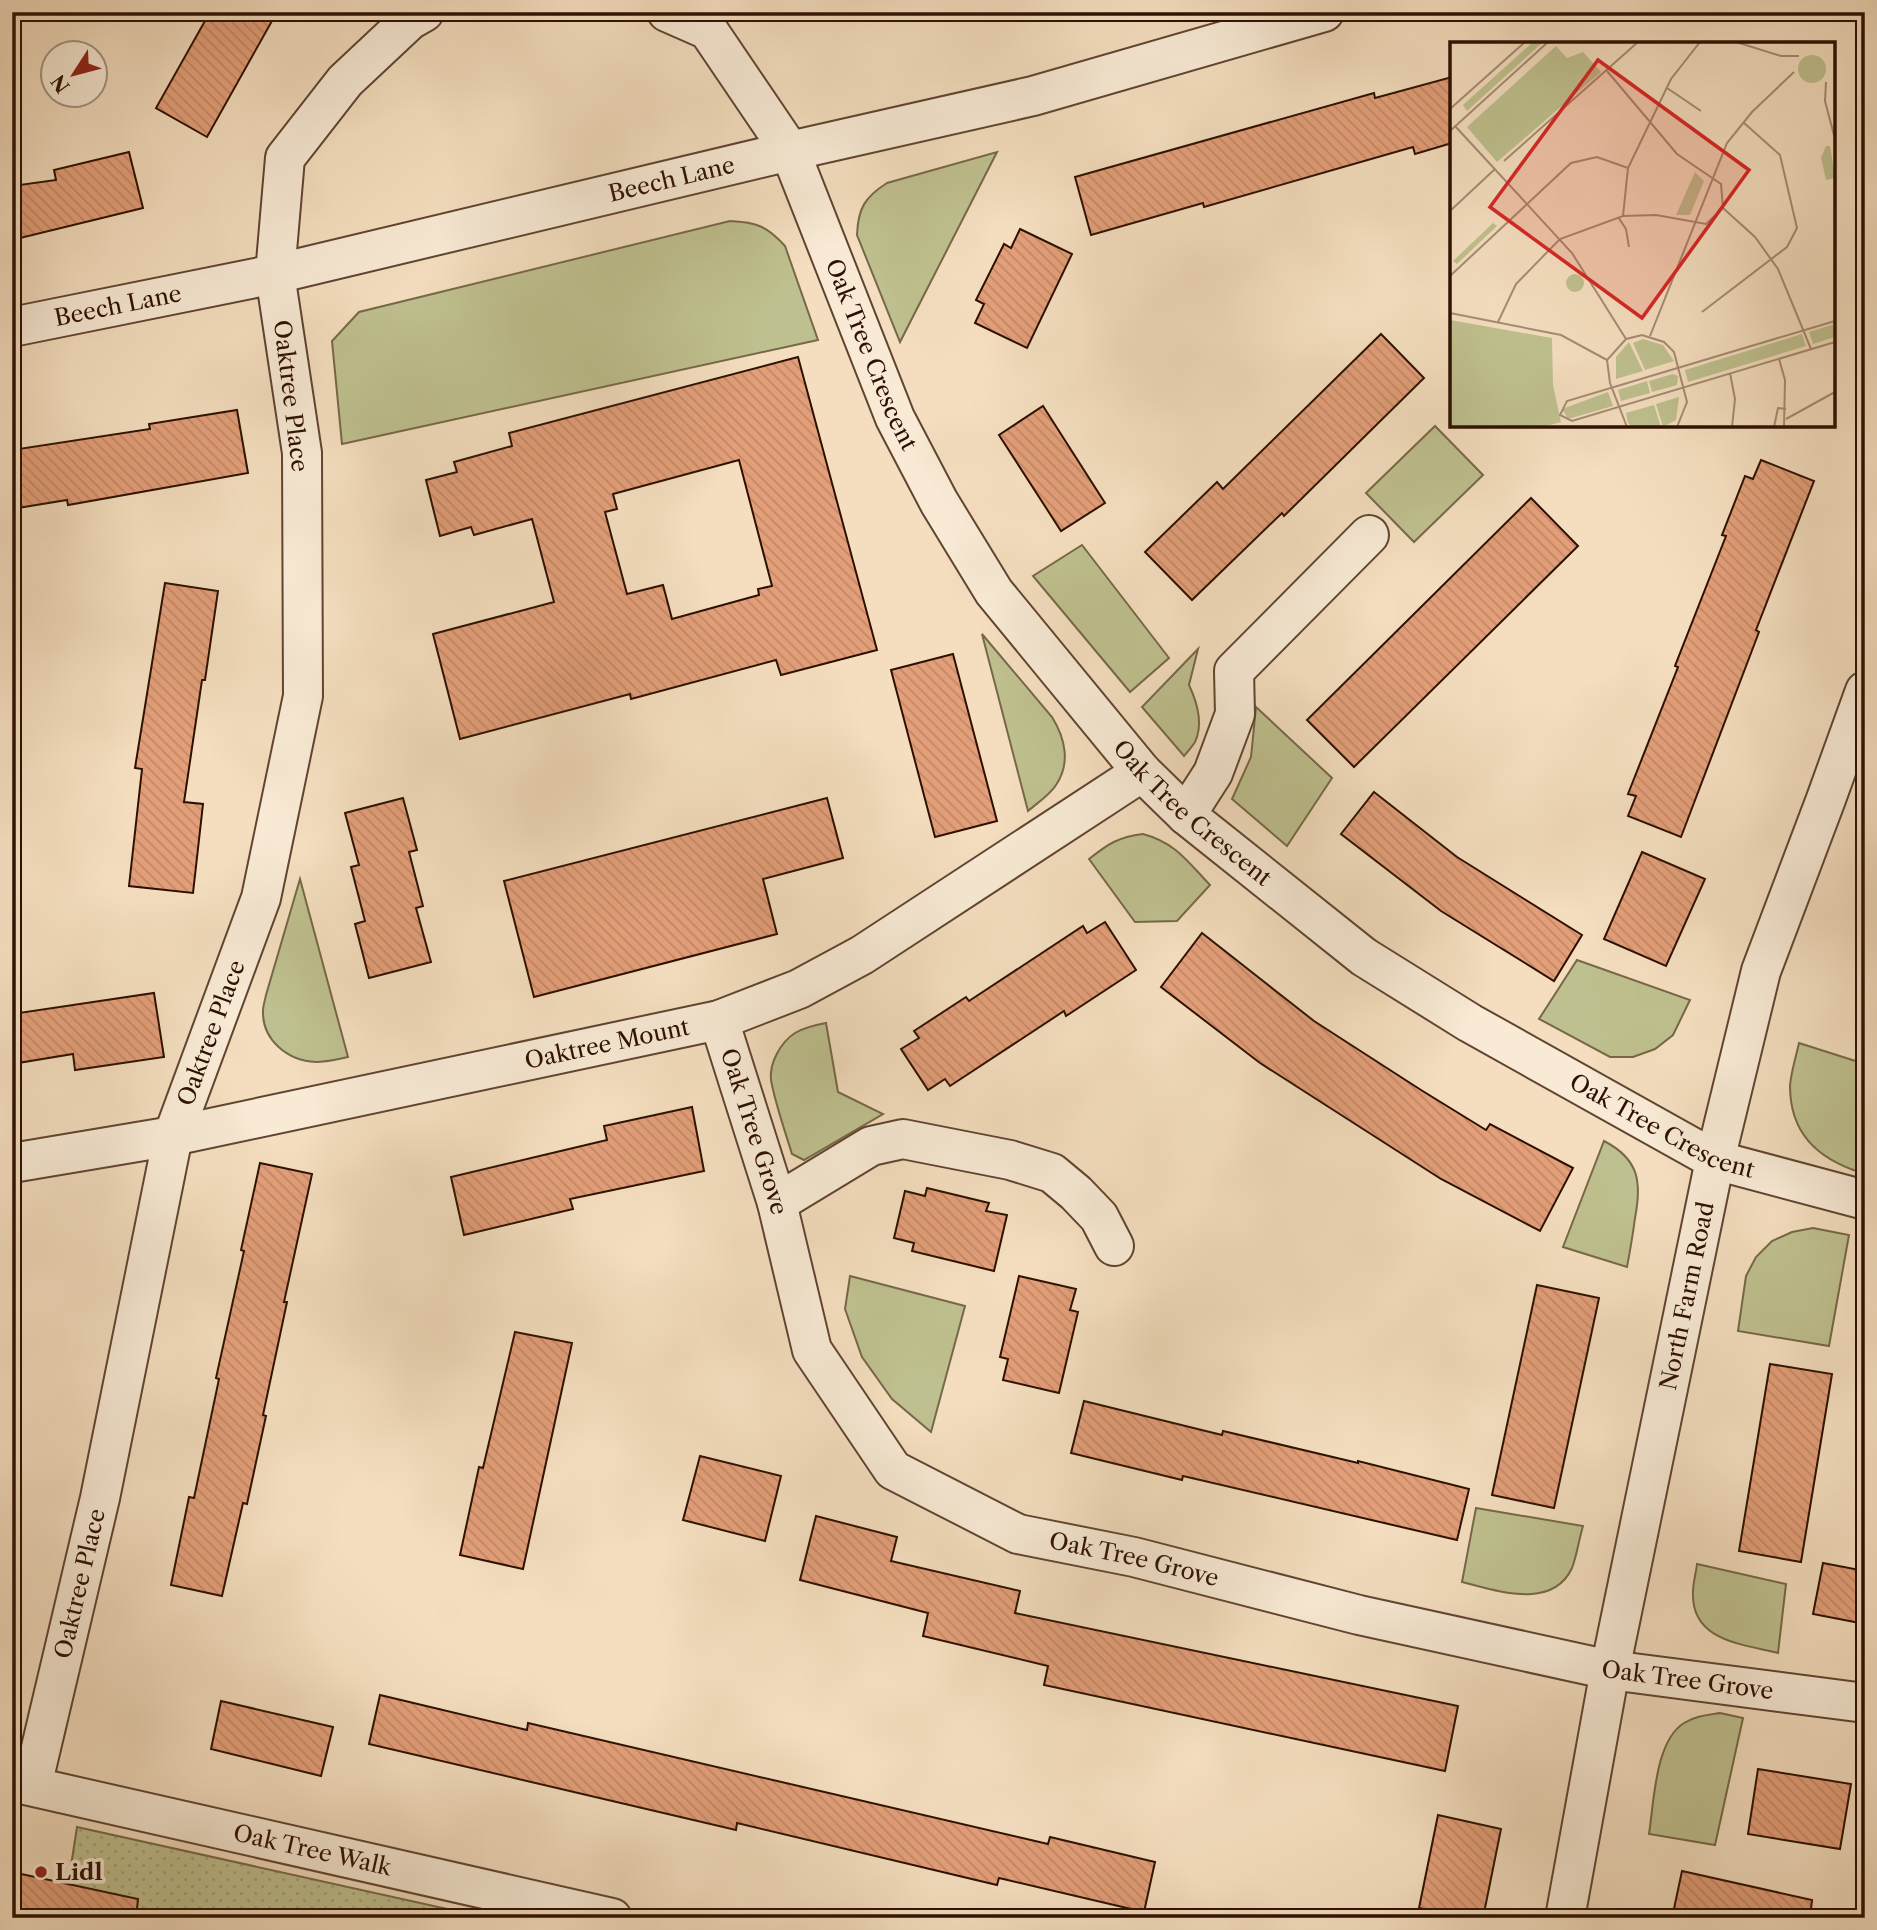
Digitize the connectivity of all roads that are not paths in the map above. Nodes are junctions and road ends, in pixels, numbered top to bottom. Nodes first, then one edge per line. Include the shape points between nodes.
1 (424, 12) edge
2 (667, 12) edge
3 (1324, 12) edge
4 (790, 152) junction
5 (275, 274) junction
6 (12, 327) edge
7 (1368, 535) dead end
8 (1865, 691) edge
9 (1142, 772) junction
10 (1186, 815) junction
11 (719, 1020) junction
12 (173, 1136) junction
13 (1715, 1160) junction
14 (12, 1163) edge
15 (1865, 1200) edge
16 (777, 1203) junction
17 (1114, 1246) dead end
18 (1610, 1670) junction
19 (1865, 1703) edge
20 (22, 1784) edge
21 (612, 1918) edge
22 (1565, 1918) edge

1 - 5 street, Oaktree Place via 345,81 285,158
2 - 4 street, Oak Tree Crescent via 708,30
3 - 4 street, Beech Lane via 1033,96
4 - 5 street, Beech Lane
4 - 9 street, Oak Tree Crescent via 895,418 939,502 994,592
5 - 6 street, Beech Lane
5 - 12 street, Oaktree Place via 302,453 303,696 261,898
7 - 10 street via 1234,671 1235,714 1213,773
8 - 13 street, North Farm Road via 1761,971
9 - 10 street, Oak Tree Crescent
9 - 11 street, Oaktree Mount via 862,955 799,989
10 - 13 street, Oak Tree Crescent via 1364,957 1470,1023
11 - 12 street, Oaktree Mount
11 - 16 street, Oak Tree Grove
12 - 14 street, Oaktree Mount
12 - 20 street, Oaktree Place via 100,1498
13 - 15 street, Oak Tree Crescent
13 - 18 street, North Farm Road
16 - 17 street via 871,1146 902,1139 1052,1173 1099,1217
16 - 18 street, Oak Tree Grove via 812,1350 893,1470 1018,1534 1134,1556 1359,1615
18 - 19 street, Oak Tree Grove
18 - 22 street, North Farm Road
20 - 21 street, Oak Tree Walk

